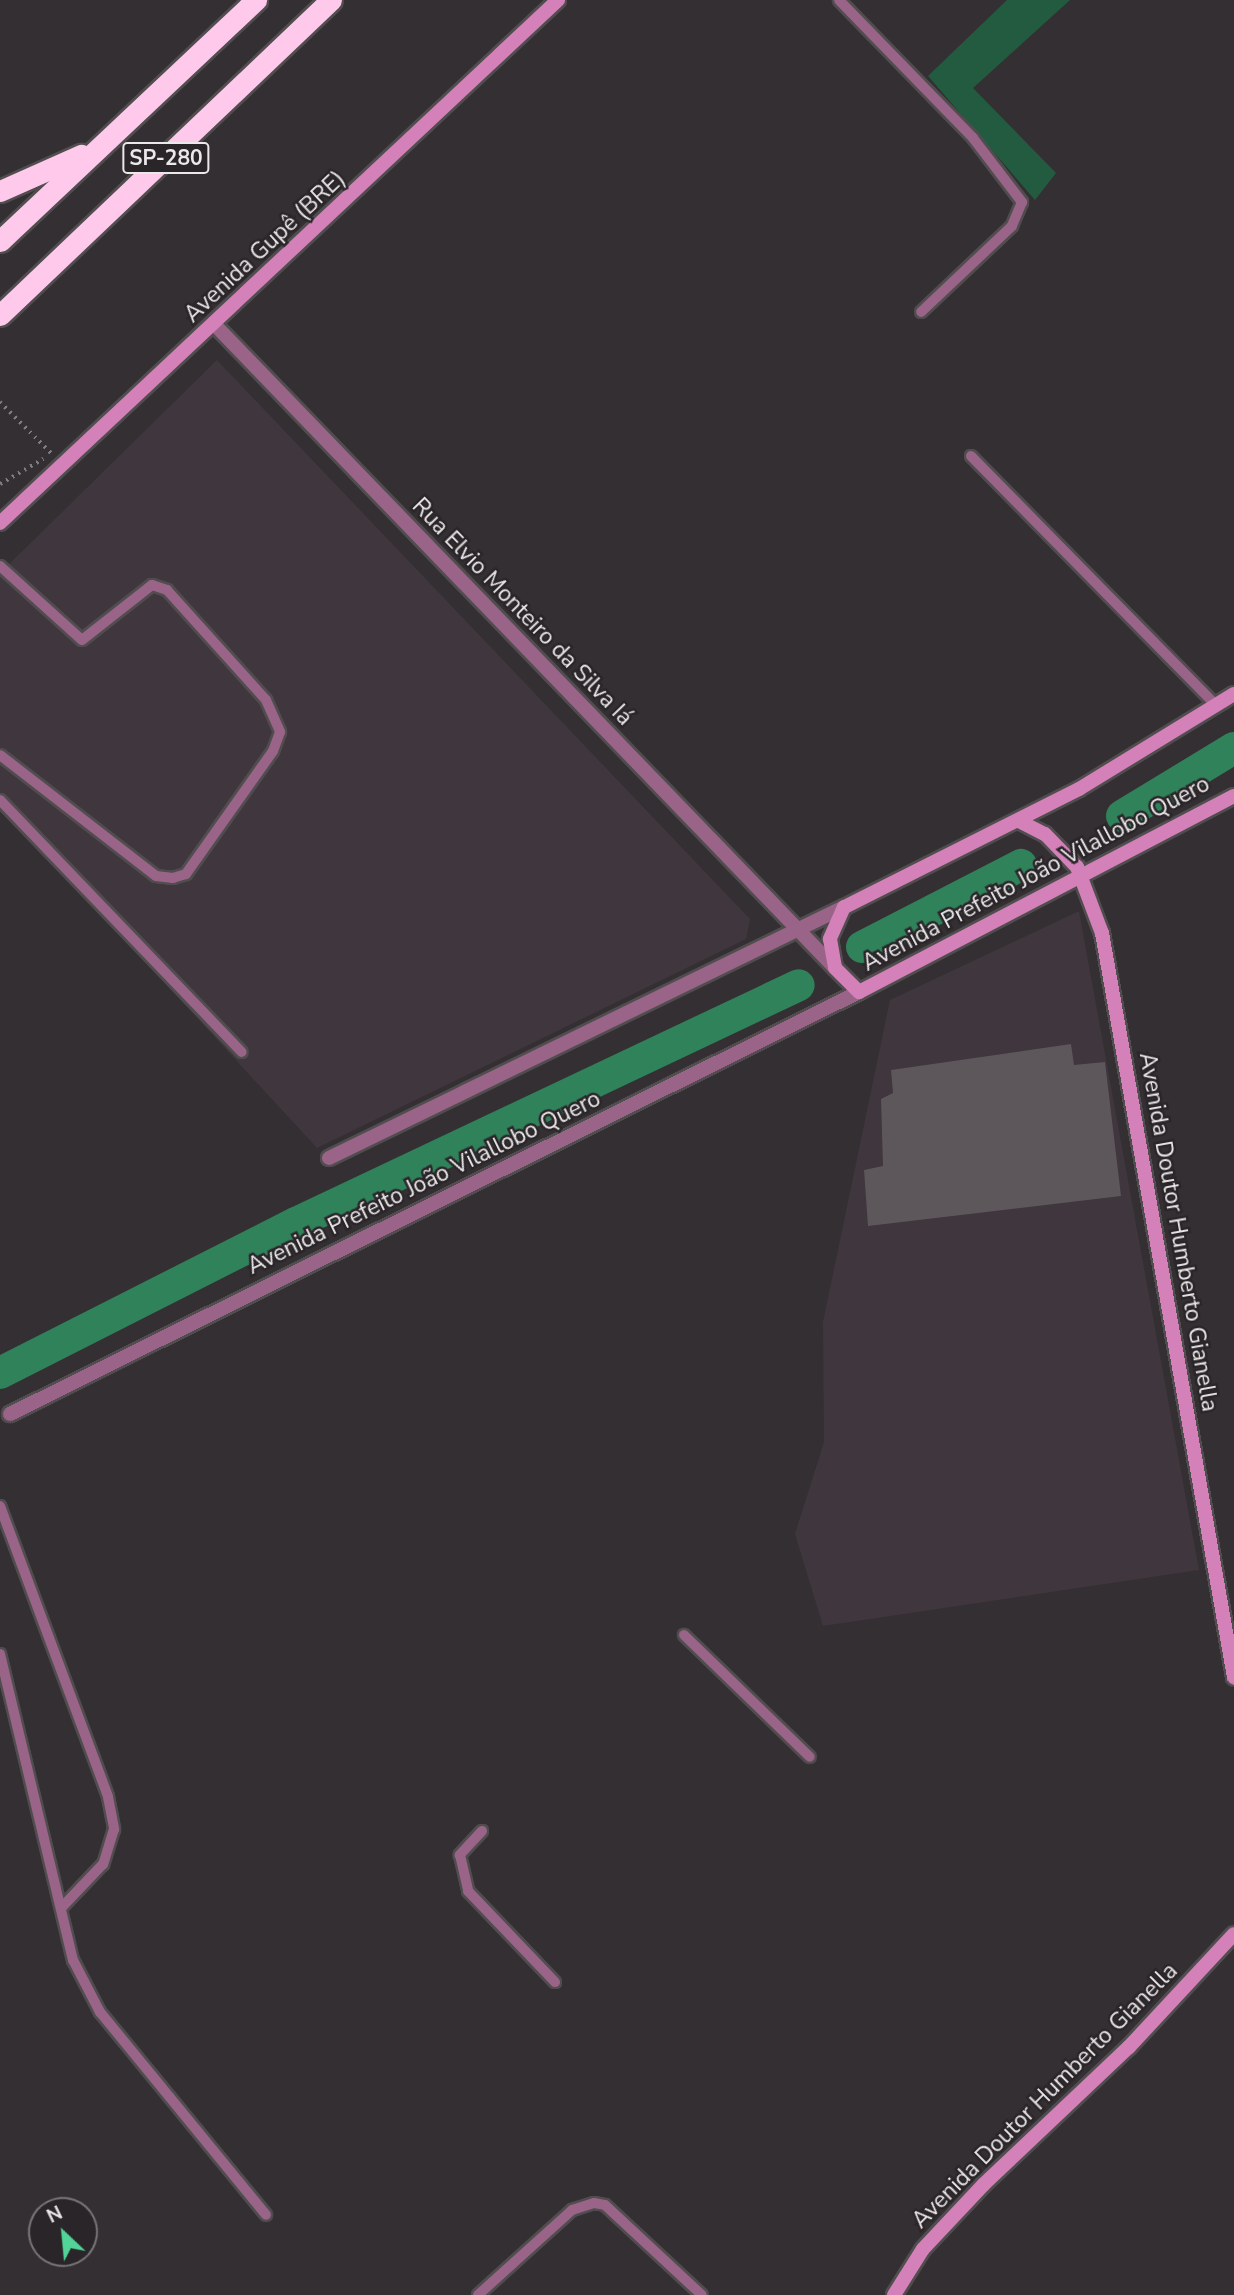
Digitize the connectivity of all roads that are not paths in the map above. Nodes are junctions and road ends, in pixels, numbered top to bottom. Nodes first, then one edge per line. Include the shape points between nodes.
1 (256, 0) edge
2 (331, 0) edge
3 (558, 0) edge
4 (839, 0) edge
5 (110, 139) junction
6 (0, 191) edge
7 (0, 241) edge
8 (921, 312) dead end
9 (0, 315) edge
10 (215, 325) junction
11 (971, 456) dead end
12 (0, 523) edge
13 (0, 566) edge
14 (1234, 694) edge
15 (1217, 706) junction
16 (0, 755) edge
17 (1234, 796) edge
18 (0, 800) edge
19 (1019, 821) junction
20 (1086, 879) junction
21 (844, 908) junction
22 (796, 929) junction
23 (835, 968) junction
24 (859, 992) junction
25 (242, 1052) dead end
26 (330, 1158) dead end
27 (5, 1416) edge
28 (0, 1506) edge
29 (684, 1635) dead end
30 (0, 1654) edge
31 (1234, 1677) edge
32 (810, 1757) dead end
33 (482, 1831) dead end
34 (62, 1907) junction
35 (1234, 1934) edge
36 (555, 1982) dead end
37 (265, 2215) dead end
38 (478, 2295) edge
39 (702, 2295) edge
40 (894, 2295) edge

1 - 5 highway, SP-280
2 - 9 highway, SP-280
3 - 10 main road, Avenida Gupê (BRE)
4 - 8 lane via 973,138 1022,202 1012,226
5 - 6 highway
5 - 7 highway, SP-280
10 - 12 main road, Avenida Gupê (BRE)
10 - 22 street, Rua Elvio Monteiro da Silva Iá
11 - 15 lane
13 - 16 lane via 82,640 152,585 167,590 266,700 280,732 274,751 186,874 173,878 156,876
14 - 15 main road
15 - 19 main road
17 - 20 main road, Avenida Prefeito João Vilallobo Quero
18 - 25 lane
19 - 20 main road via 1045,834
19 - 21 main road
20 - 24 main road, Avenida Prefeito João Vilallobo Quero
20 - 31 main road, Avenida Doutor Humberto Gianella via 1102,933
21 - 22 street
21 - 23 main road, Avenida Prefeito João Vilallobo Quero via 830,939
22 - 23 street, Avenida Prefeito João Vilallobo Quero
22 - 26 street
23 - 24 main road, Avenida Prefeito João Vilallobo Quero
24 - 27 street, Avenida Prefeito João Vilallobo Quero
28 - 34 lane via 108,1797 114,1829 103,1864
29 - 32 lane
30 - 34 lane
33 - 36 lane via 460,1855 468,1891
34 - 37 lane via 73,1960 100,2012
35 - 40 main road, Avenida Doutor Humberto Gianella via 1138,2039 984,2184 923,2249
38 - 39 lane via 572,2210 594,2203 605,2205

